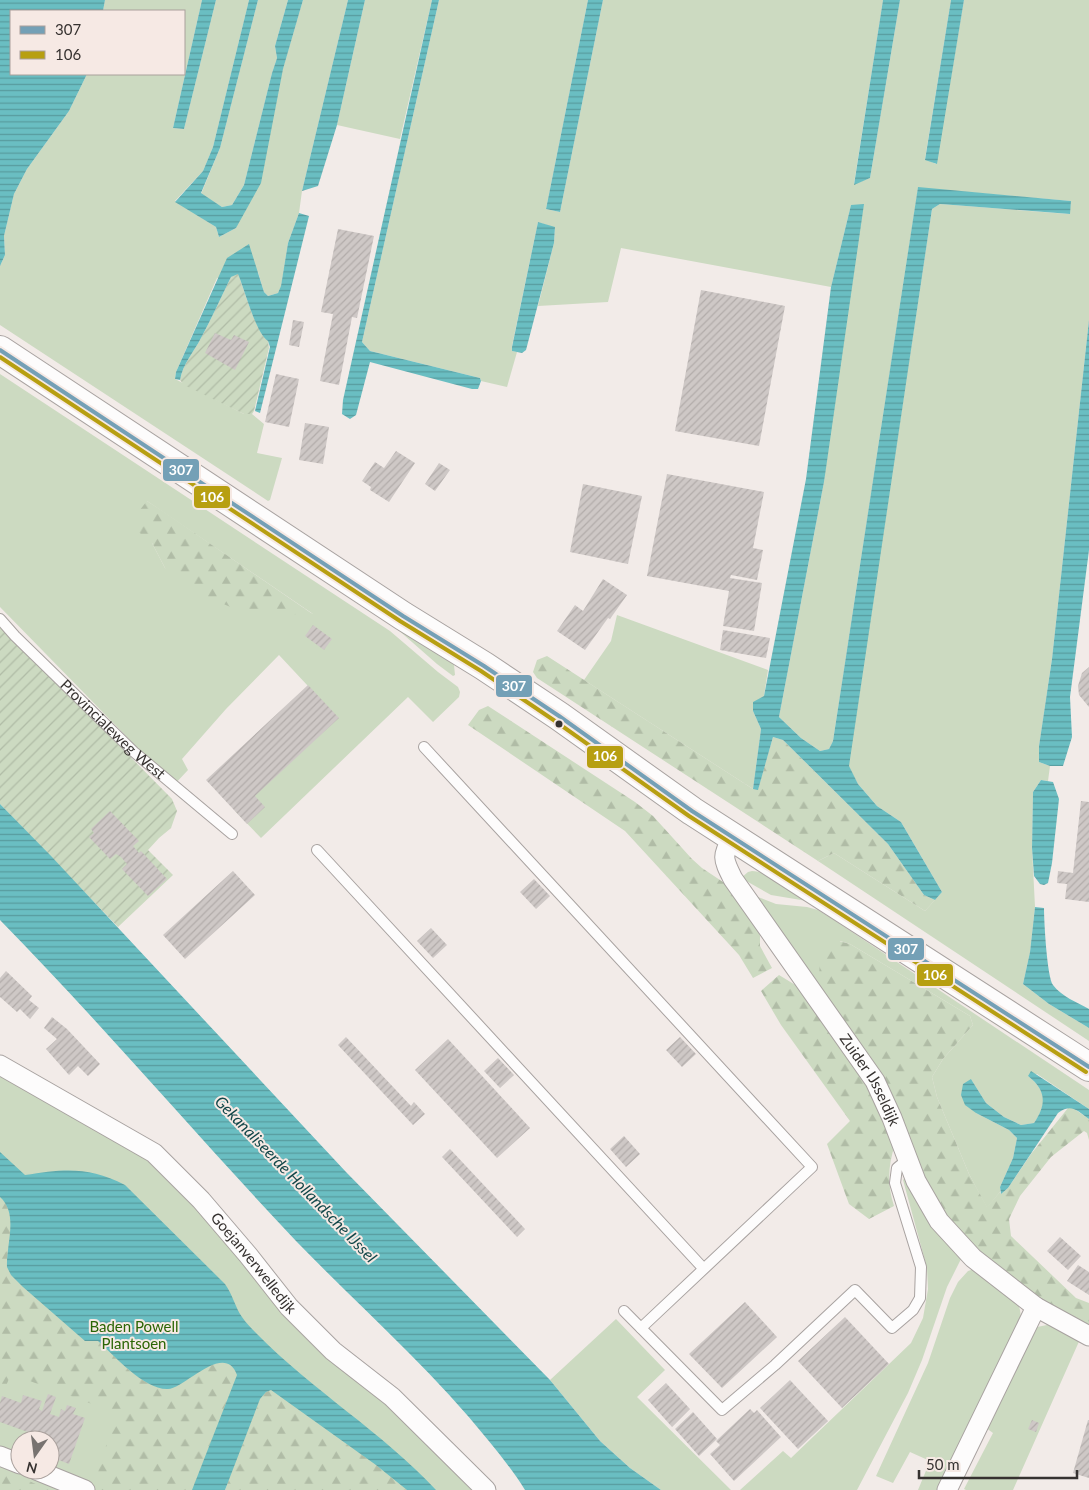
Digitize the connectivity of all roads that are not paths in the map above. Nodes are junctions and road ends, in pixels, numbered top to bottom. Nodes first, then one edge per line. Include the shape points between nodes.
1 (0, 350) edge
2 (0, 618) edge
3 (424, 747) dead end
4 (232, 834) dead end
5 (733, 837) junction
6 (317, 850) dead end
7 (0, 1065) edge
8 (1089, 1067) edge
9 (908, 1158) junction
10 (703, 1268) junction
11 (1036, 1307) junction
12 (624, 1311) dead end
13 (641, 1328) junction
14 (1089, 1336) edge
15 (60, 1480) edge
16 (86, 1490) edge
17 (486, 1490) edge
18 (947, 1490) edge

1 - 5 main road via 484,666
2 - 4 lane, Provincialeweg West via 134,752
3 - 10 lane via 812,1167
5 - 8 main road
5 - 9 street, Zuider IJsseldijk via 724,851 733,879 875,1081
6 - 10 lane
7 - 17 street, Goejanverwelledijk via 154,1152 201,1200 289,1307 334,1351 392,1397
9 - 11 street, Zuider IJsseldijk via 916,1181 939,1221 973,1258
9 - 13 lane via 897,1168 895,1183 921,1267 920,1298 913,1310 892,1328 855,1290 722,1410
10 - 13 lane
11 - 14 street, Zuider IJsseldijk
11 - 18 street
12 - 13 lane
15 - 16 street

